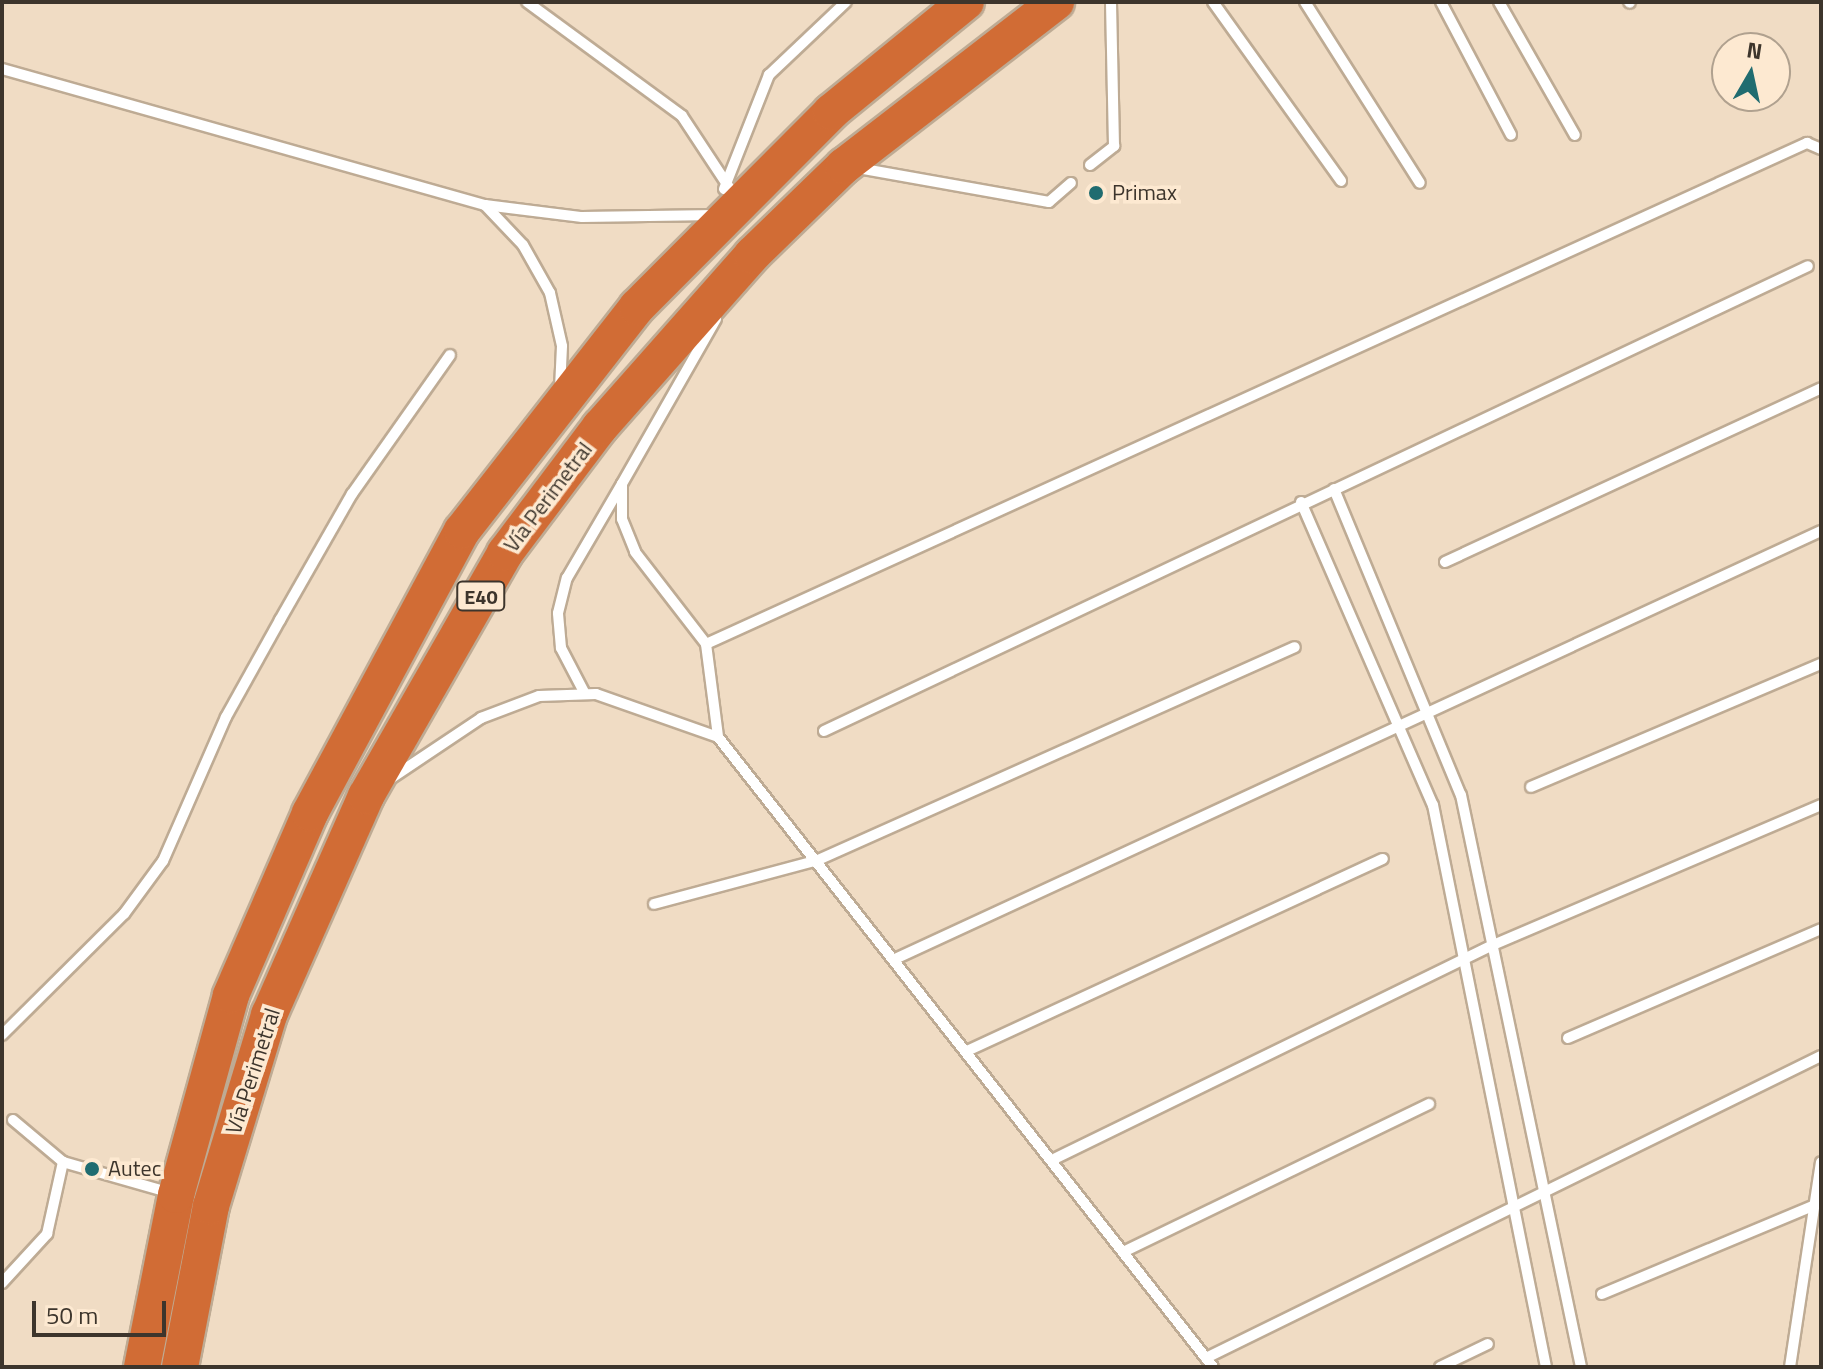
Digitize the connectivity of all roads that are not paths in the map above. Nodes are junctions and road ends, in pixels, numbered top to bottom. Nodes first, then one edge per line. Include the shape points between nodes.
1 (527, 2) edge
2 (846, 2) edge
3 (966, 2) edge
4 (1056, 2) edge
5 (1111, 2) edge
6 (1213, 2) edge
7 (1305, 2) edge
8 (1441, 2) edge
9 (1499, 2) edge
10 (2, 69) edge
11 (1511, 135) dead end
12 (1575, 135) dead end
13 (1821, 149) edge
14 (1090, 165) dead end
15 (844, 166) junction
16 (1341, 181) dead end
17 (1071, 183) dead end
18 (1420, 183) dead end
19 (731, 202) junction
20 (485, 205) junction
21 (752, 255) junction
22 (1808, 266) dead end
23 (450, 355) dead end
24 (1821, 388) edge
25 (559, 401) junction
26 (622, 484) junction
27 (1334, 489) junction
28 (1301, 502) junction
29 (1821, 531) edge
30 (1445, 562) dead end
31 (706, 644) junction
32 (1295, 647) dead end
33 (1821, 664) edge
34 (584, 692) junction
35 (1428, 714) junction
36 (1399, 728) junction
37 (824, 731) dead end
38 (718, 737) junction
39 (1531, 787) dead end
40 (366, 796) junction
41 (1821, 805) edge
42 (1383, 859) dead end
43 (818, 860) junction
44 (654, 904) dead end
45 (1821, 929) edge
46 (1493, 945) junction
47 (895, 959) junction
48 (1464, 959) junction
49 (2, 1035) edge
50 (1568, 1038) dead end
51 (967, 1051) junction
52 (1821, 1056) edge
53 (1429, 1104) dead end
54 (13, 1120) dead end
55 (1052, 1160) junction
56 (63, 1162) junction
57 (1821, 1162) edge
58 (1544, 1189) junction
59 (176, 1195) junction
60 (1513, 1202) junction
61 (1812, 1206) junction
62 (1123, 1252) junction
63 (2, 1283) edge
64 (1602, 1294) dead end
65 (1488, 1344) dead end
66 (1210, 1362) edge
67 (142, 1367) edge
68 (180, 1367) edge
69 (1440, 1367) edge
70 (1546, 1367) edge
71 (1581, 1367) edge
72 (1790, 1367) edge

1 - 19 lane via 682,116
2 - 19 lane via 769,75
3 - 19 highway, Vía Perimetral / E40
4 - 15 highway, Vía Perimetral / E40
5 - 14 lane via 1114,146
6 - 16 lane
7 - 18 lane
8 - 11 lane
9 - 12 lane
10 - 20 lane
13 - 31 lane via 1807,143
15 - 17 lane via 1049,202
15 - 21 highway, Vía Perimetral / E40
19 - 20 lane via 582,217
19 - 25 highway, Vía Perimetral / E40
20 - 25 lane via 523,245 550,293 562,346
21 - 26 lane
21 - 40 highway, Vía Perimetral / E40 via 600,427 505,553
22 - 27 lane
23 - 49 lane via 352,494 280,620 226,717 163,861 124,914
24 - 30 lane
25 - 59 highway, Vía Perimetral / E40 via 462,531 310,813 231,995
26 - 31 lane via 622,519 635,552
26 - 34 lane via 573,566 558,613 561,648
27 - 28 lane
27 - 35 lane
28 - 36 lane
28 - 37 lane
29 - 35 lane
31 - 38 lane
32 - 43 lane
33 - 39 lane
34 - 38 lane
34 - 40 lane via 539,696 481,718
35 - 36 lane
35 - 46 lane via 1461,795
36 - 47 lane
36 - 48 lane via 1433,805
38 - 43 lane
40 - 68 highway, Vía Perimetral / E40 via 269,1015 211,1206
41 - 46 lane
42 - 51 lane
43 - 44 lane
43 - 47 lane
45 - 50 lane
46 - 48 lane
46 - 58 lane
47 - 51 lane
48 - 55 lane
48 - 60 lane
51 - 55 lane
52 - 58 lane
53 - 62 lane
54 - 56 lane
55 - 62 lane
56 - 59 lane
56 - 63 lane via 47,1234
57 - 61 lane
58 - 60 lane
58 - 71 lane
59 - 67 highway, Vía Perimetral / E40
60 - 66 lane
60 - 70 lane
61 - 64 lane
61 - 72 lane
62 - 66 lane
65 - 69 lane

